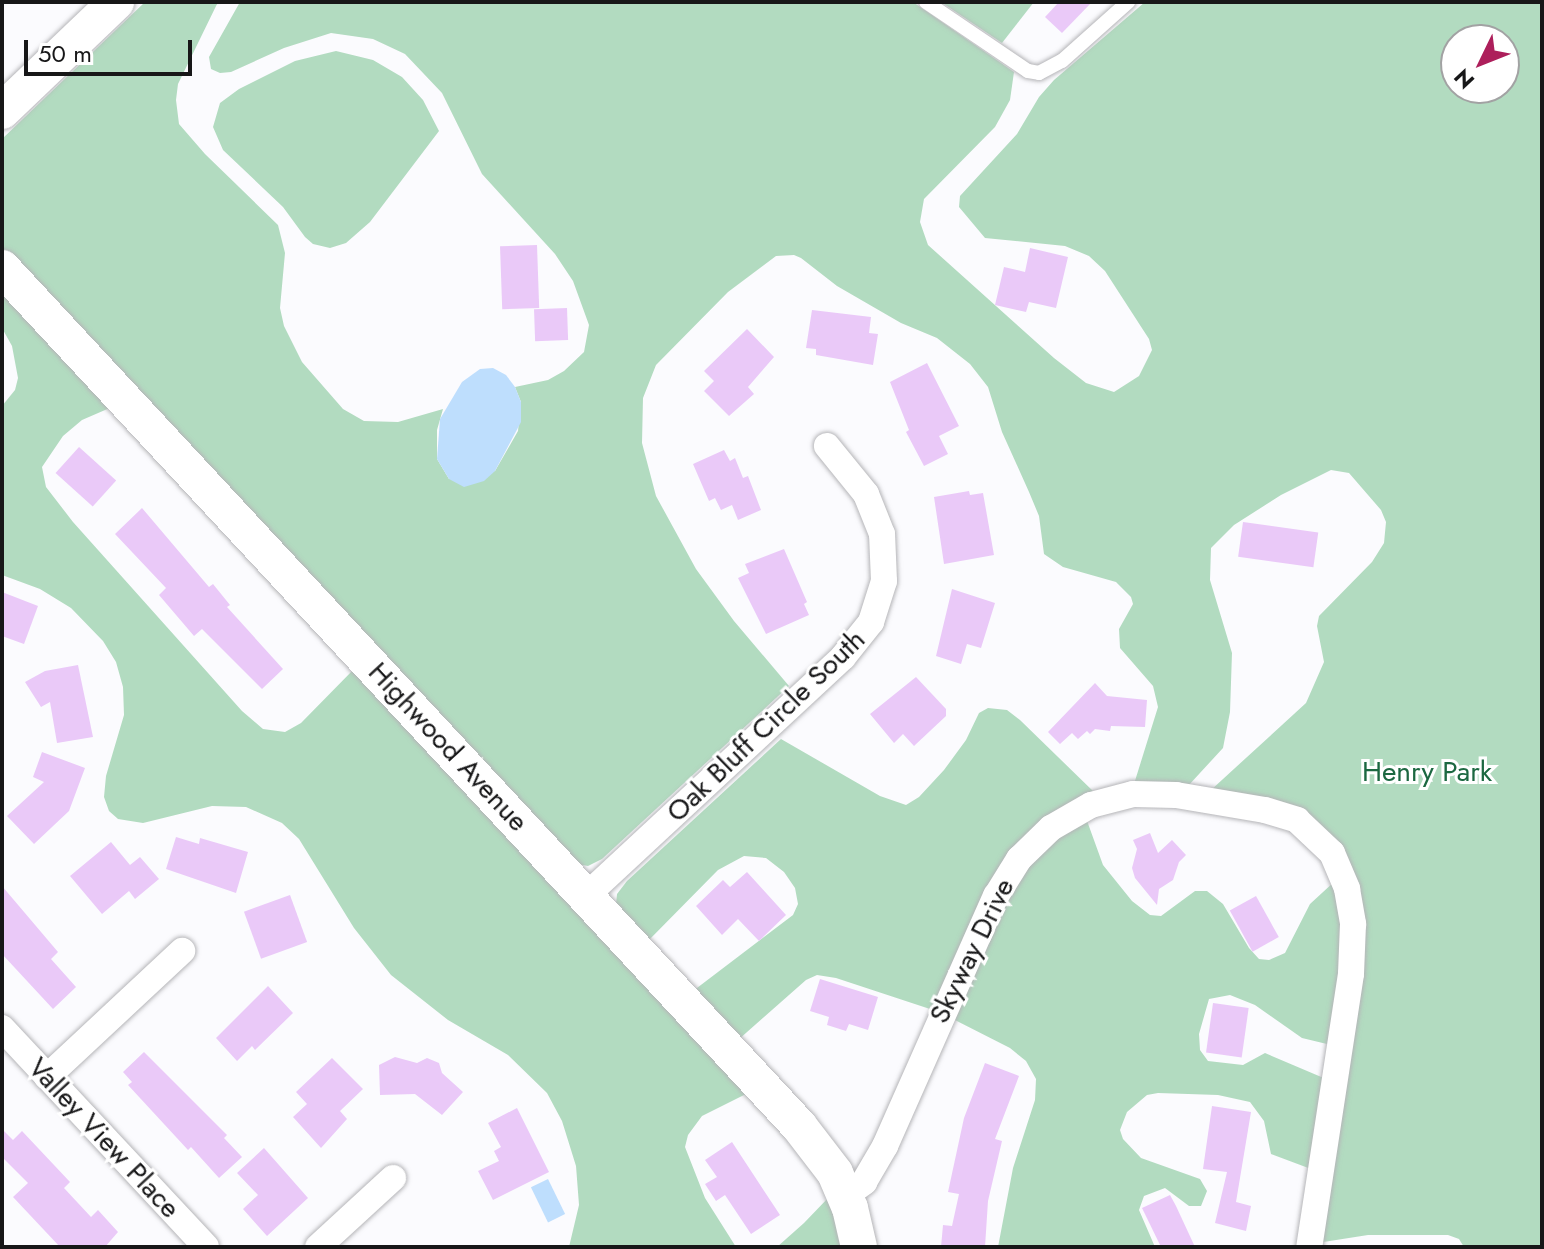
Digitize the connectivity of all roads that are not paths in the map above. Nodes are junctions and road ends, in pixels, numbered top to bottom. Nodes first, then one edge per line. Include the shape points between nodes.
1 (116, 2) edge
2 (926, 2) edge
3 (1128, 2) edge
4 (2, 111) edge
5 (2, 268) edge
6 (827, 446) dead end
7 (586, 896) junction
8 (182, 951) dead end
9 (2, 1028) edge
10 (47, 1077) junction
11 (393, 1178) dead end
12 (845, 1196) junction
13 (206, 1247) edge
14 (318, 1247) edge
15 (859, 1247) edge
16 (1309, 1247) edge

1 - 4 street
2 - 3 lane via 1028,71 1039,73 1062,61
5 - 7 street, Highwood Avenue
6 - 7 street, Oak Bluff Circle South via 866,494 882,534 884,581 871,622 843,657
7 - 12 street, Highwood Avenue via 812,1140
8 - 10 street
9 - 10 street, Valley View Place
10 - 13 street, Valley View Place
11 - 14 street
12 - 15 street, Highwood Avenue
12 - 16 street, Skyway Drive via 864,1182 885,1146 996,896 1019,859 1051,828 1091,805 1133,794 1176,795 1297,820 1332,853 1347,889 1353,924 1351,974

